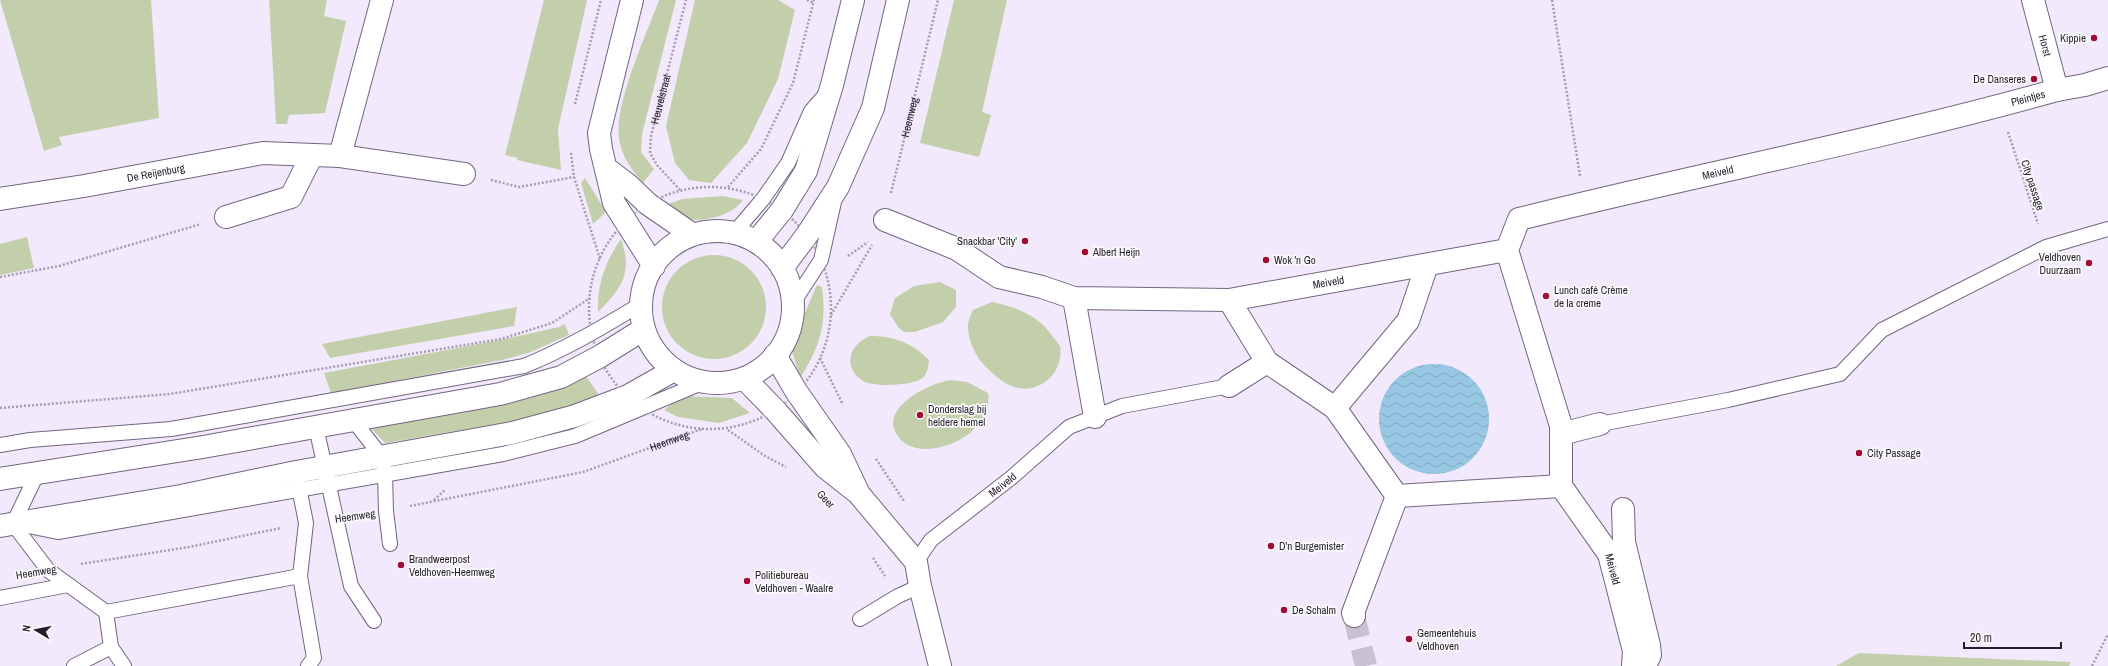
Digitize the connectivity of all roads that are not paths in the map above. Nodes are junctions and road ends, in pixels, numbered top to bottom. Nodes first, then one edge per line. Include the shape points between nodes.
1 (382, 0) edge
2 (632, 0) edge
3 (853, 0) edge
4 (898, 0) edge
5 (2033, 0) edge
6 (2108, 78) edge
7 (832, 85) junction
8 (2057, 90) junction
9 (1949, 119) joint
10 (312, 155) junction
11 (340, 156) junction
12 (607, 169) junction
13 (464, 174) dead end
14 (838, 187) junction
15 (0, 199) edge
16 (226, 216) road end
17 (881, 227) road end
18 (2108, 229) edge
19 (734, 233) junction
20 (693, 235) junction
21 (756, 242) junction
22 (1507, 250) junction
23 (1427, 265) junction
24 (654, 266) junction
25 (782, 268) junction
26 (1074, 298) junction
27 (1230, 300) junction
28 (793, 303) junction
29 (641, 304) junction
30 (644, 329) junction
31 (775, 355) junction
32 (1267, 362) junction
33 (674, 370) junction
34 (745, 379) junction
35 (704, 382) junction
36 (1229, 386) joint
37 (1335, 408) junction
38 (1095, 417) junction
39 (353, 420) junction
40 (1600, 424) joint
41 (316, 427) junction
42 (1561, 434) junction
43 (0, 445) edge
44 (384, 465) junction
45 (37, 474) junction
46 (327, 476) junction
47 (0, 480) edge
48 (298, 481) junction
49 (1561, 486) junction
50 (858, 493) junction
51 (1397, 496) junction
52 (1623, 509) dead end
53 (7, 525) edge
54 (390, 544) dead end
55 (916, 562) junction
56 (300, 576) junction
57 (68, 585) junction
58 (920, 586) junction
59 (0, 598) edge
60 (106, 612) junction
61 (1354, 616) tunnel mouth
62 (860, 619) dead end
63 (374, 621) dead end
64 (111, 647) junction
65 (74, 666) edge
66 (124, 666) edge
67 (308, 666) edge
68 (940, 666) edge
69 (1633, 666) edge
70 (1645, 666) edge

1 - 11 street
2 - 12 street via 599,133
3 - 7 street
4 - 14 street via 873,108
5 - 8 street, Horst
6 - 8 street, Pleintjes
7 - 19 lane via 812,111 788,163
7 - 21 street via 806,171 782,210
8 - 9 street, Pleintjes
9 - 22 street, Meiveld via 1519,219
10 - 11 street, De Reijenburg
10 - 15 street, De Reijenburg via 263,153
10 - 16 street via 291,197
11 - 13 street, De Reijenburg
12 - 20 street via 648,204
12 - 24 street via 614,203
14 - 25 street
14 - 28 lane via 821,260
17 - 26 street, Meiveld via 956,249 999,277
18 - 40 lane via 2046,247 1882,330 1840,374 1728,400
19 - 20 street via 713,231
19 - 21 street
20 - 24 street via 674,244
21 - 25 street via 770,253
22 - 23 street, Meiveld
22 - 42 street via 1561,426
23 - 27 street, Meiveld
23 - 37 street via 1408,321
24 - 29 street via 646,280
25 - 28 street via 792,290
26 - 27 street, Meiveld
26 - 38 street
27 - 32 street
28 - 31 street via 784,342
29 - 30 street
29 - 43 lane via 592,334 524,366 171,429 30,440
30 - 33 street via 655,352
30 - 39 street via 561,377 500,394
31 - 34 street via 761,370
31 - 50 street via 796,391 840,454
32 - 36 street, Meiveld
32 - 37 street
33 - 35 street
33 - 44 street via 628,396 575,416
34 - 35 street
34 - 50 street via 825,467
35 - 44 lane via 575,436 476,460
36 - 38 lane, Meiveld via 1122,406
37 - 51 street
38 - 55 lane, Meiveld via 1069,427 1011,478 931,540
39 - 41 street
39 - 44 lane
40 - 42 street
41 - 45 street
41 - 46 lane
42 - 49 street
44 - 46 street
44 - 54 lane
45 - 47 street
45 - 53 lane
46 - 48 street
46 - 63 lane via 351,586
48 - 53 street via 181,496
48 - 56 lane via 306,523
49 - 51 street
49 - 69 street, Meiveld via 1610,554 1634,651
50 - 55 street
51 - 61 street
52 - 70 street via 1624,542 1649,645 1650,655
53 - 57 lane via 48,570
55 - 58 street
56 - 60 lane
56 - 67 lane via 314,658
57 - 59 lane
57 - 60 lane
58 - 62 lane
58 - 68 street
60 - 64 lane
64 - 65 lane
64 - 66 lane

